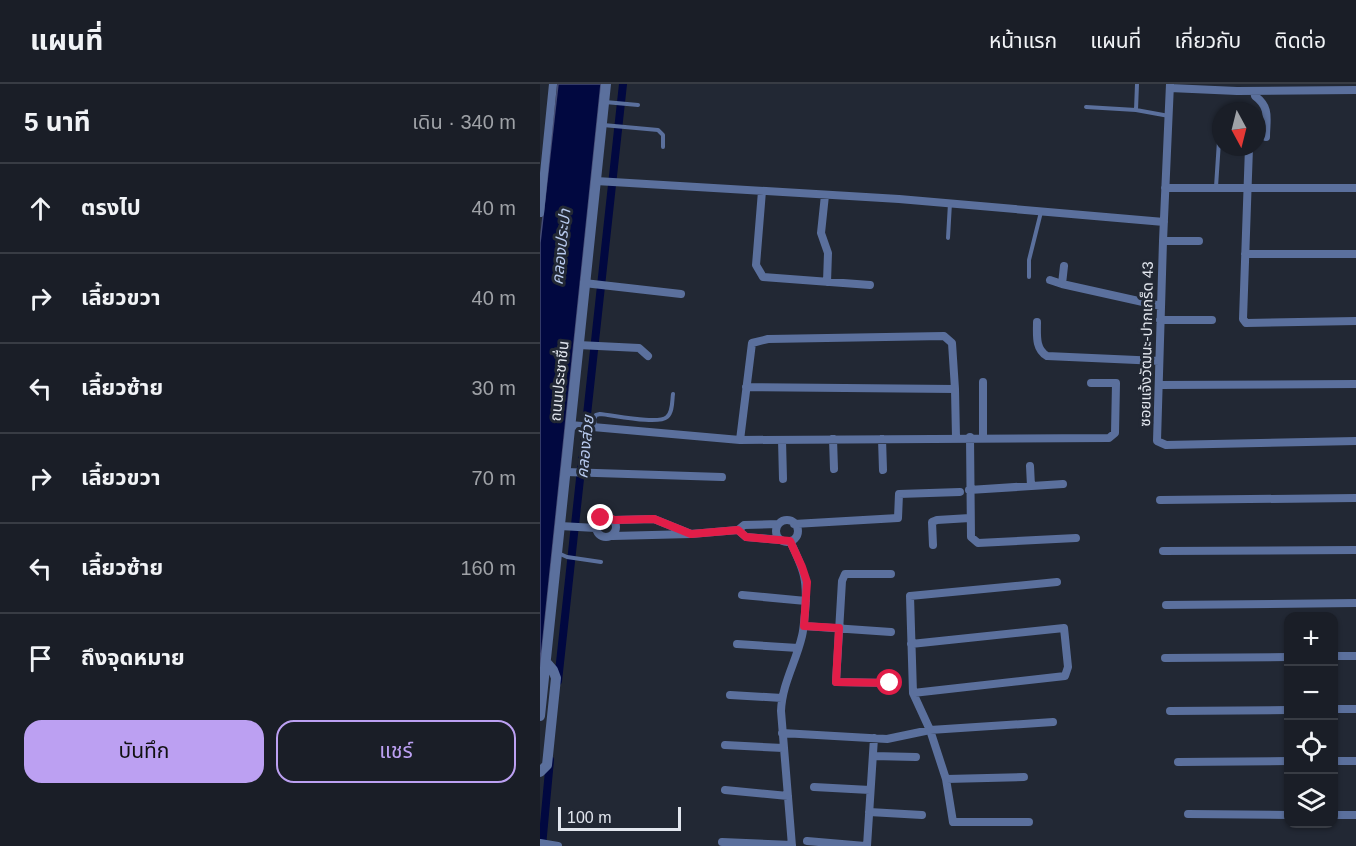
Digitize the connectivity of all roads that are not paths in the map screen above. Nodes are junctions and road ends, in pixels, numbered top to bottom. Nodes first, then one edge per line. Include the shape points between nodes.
1 (553, 84) edge
2 (606, 84) edge
3 (1137, 84) edge
4 (1170, 86) edge
5 (1356, 90) edge
6 (1254, 91) junction
7 (610, 102) junction
8 (1264, 102) edge
9 (638, 105) dead end
10 (1086, 107) dead end
11 (1136, 110) junction
12 (1169, 116) junction
13 (606, 125) junction
14 (663, 147) dead end
15 (1218, 156) edge
16 (1249, 156) edge
17 (600, 181) junction
18 (1165, 188) junction
19 (1216, 188) junction
20 (1248, 188) junction
21 (1356, 188) edge
22 (762, 191) junction
23 (825, 195) junction
24 (950, 204) junction
25 (1041, 212) junction
26 (540, 213) edge
27 (1164, 222) junction
28 (948, 238) dead end
29 (1199, 241) dead end
30 (1163, 242) junction
31 (1245, 254) junction
32 (1356, 254) edge
33 (1064, 266) dead end
34 (1029, 277) dead end
35 (1050, 280) dead end
36 (827, 282) junction
37 (589, 284) junction
38 (1062, 284) junction
39 (870, 285) dead end
40 (681, 294) dead end
41 (1161, 306) junction
42 (1160, 320) junction
43 (1212, 320) dead end
44 (1356, 321) edge
45 (1037, 322) dead end
46 (582, 345) junction
47 (648, 356) dead end
48 (1159, 361) junction
49 (983, 382) dead end
50 (1091, 382) dead end
51 (1356, 384) edge
52 (1159, 385) junction
53 (746, 387) junction
54 (955, 389) junction
55 (673, 394) dead end
56 (574, 425) junction
57 (595, 427) junction
58 (969, 437) junction
59 (983, 437) junction
60 (956, 438) junction
61 (833, 439) junction
62 (882, 439) junction
63 (740, 440) junction
64 (782, 440) junction
65 (1356, 441) edge
66 (1030, 466) dead end
67 (834, 469) dead end
68 (883, 470) dead end
69 (569, 472) junction
70 (722, 477) dead end
71 (783, 479) dead end
72 (1063, 484) dead end
73 (1031, 486) junction
74 (969, 490) junction
75 (960, 492) dead end
76 (1356, 498) edge
77 (1160, 500) dead end
78 (970, 518) junction
79 (614, 520) junction
80 (778, 524) junction
81 (794, 524) junction
82 (564, 526) junction
83 (596, 528) junction
84 (738, 530) junction
85 (691, 534) junction
86 (613, 536) junction
87 (1076, 538) dead end
88 (781, 540) junction
89 (790, 541) junction
90 (933, 545) dead end
91 (1356, 550) edge
92 (1163, 551) dead end
93 (562, 555) junction
94 (601, 562) dead end
95 (891, 574) dead end
96 (1057, 582) dead end
97 (742, 595) dead end
98 (806, 601) junction
99 (1356, 603) edge
100 (1166, 605) dead end
101 (804, 626) junction
102 (839, 628) junction
103 (891, 632) dead end
104 (737, 644) dead end
105 (911, 644) junction
106 (798, 648) junction
107 (1338, 656) edge
108 (1356, 656) edge
109 (1284, 657) edge
110 (1165, 658) dead end
111 (546, 662) junction
112 (890, 683) dead end
113 (913, 693) junction
114 (730, 695) dead end
115 (782, 698) junction
116 (1338, 709) edge
117 (1356, 709) edge
118 (1284, 710) edge
119 (1170, 711) dead end
120 (540, 716) edge
121 (1053, 722) dead end
122 (930, 730) junction
123 (782, 733) junction
124 (874, 738) junction
125 (725, 745) dead end
126 (783, 748) junction
127 (873, 756) junction
128 (915, 758) dead end
129 (1284, 761) edge
130 (1338, 761) edge
131 (1356, 761) edge
132 (1178, 762) dead end
133 (540, 772) edge
134 (1024, 777) dead end
135 (946, 779) junction
136 (814, 787) dead end
137 (725, 790) dead end
138 (870, 790) junction
139 (788, 796) junction
140 (869, 812) junction
141 (1188, 814) dead end
142 (922, 815) dead end
143 (1284, 815) edge
144 (1338, 815) edge
145 (1356, 815) edge
146 (1029, 822) dead end
147 (807, 841) dead end
148 (722, 842) dead end
149 (543, 844) edge
150 (792, 845) edge
151 (558, 846) edge
152 (866, 846) edge

1 - 26 street
2 - 7 street, ถนนประชาชื่น
3 - 11 lane
4 - 6 street
4 - 12 street, ซอยแจ้งวัฒนะ-ปากเกร็ด 43
5 - 6 street
6 - 8 street
7 - 9 lane
7 - 13 street, ถนนประชาชื่น
10 - 11 lane
11 - 12 lane
12 - 18 street, ซอยแจ้งวัฒนะ-ปากเกร็ด 43
13 - 14 lane via 661,132
13 - 17 street, ถนนประชาชื่น
15 - 19 lane
16 - 20 street
17 - 22 street
17 - 37 street, ถนนประชาชื่น
18 - 19 street
18 - 27 street, ซอยแจ้งวัฒนะ-ปากเกร็ด 43
19 - 20 street
20 - 21 street
20 - 31 street
22 - 23 street
22 - 36 street via 758,272 766,278
23 - 24 street
23 - 36 street via 821,233 828,253
24 - 25 street
24 - 28 lane
25 - 27 street
25 - 34 lane via 1029,260
27 - 30 street, ซอยแจ้งวัฒนะ-ปากเกร็ด 43
29 - 30 street
30 - 41 street, ซอยแจ้งวัฒนะ-ปากเกร็ด 43
31 - 32 street
31 - 44 street via 1246,323
33 - 38 street
35 - 38 street
36 - 39 street
37 - 40 street
37 - 46 street, ถนนประชาชื่น
38 - 41 street
41 - 42 street, ซอยแจ้งวัฒนะ-ปากเกร็ด 43
42 - 43 street
42 - 48 street, ซอยแจ้งวัฒนะ-ปากเกร็ด 43
45 - 48 street via 1038,343 1047,356
46 - 47 street via 639,348
46 - 56 street, ถนนประชาชื่น
48 - 52 street, ซอยแจ้งวัฒนะ-ปากเกร็ด 43
49 - 59 street
50 - 59 street via 1116,383 1115,433 1109,438
51 - 52 street
52 - 65 street, ซอยแจ้งวัฒนะ-ปากเกร็ด 43 via 1158,441 1166,445
53 - 54 street
53 - 54 street via 750,350 757,341 944,336 952,343
53 - 63 street
54 - 60 street
55 - 57 lane via 671,410 664,419 600,414 594,419
56 - 57 street
56 - 69 street, ถนนประชาชื่น
57 - 63 street
58 - 59 street
58 - 60 street
58 - 74 street
60 - 62 street
61 - 62 street
61 - 64 street
61 - 67 street
62 - 68 street
63 - 64 street
64 - 71 street
66 - 73 street
69 - 70 street
69 - 82 street, ถนนประชาชื่น
72 - 73 street
73 - 74 street
74 - 78 street
75 - 81 street via 900,494 898,518
76 - 77 street
78 - 87 street via 971,537 978,543
78 - 90 street via 932,522
79 - 83 street via 601,518
79 - 85 street via 654,519
79 - 86 street via 617,530
80 - 81 street via 784,520
80 - 84 street via 744,525
80 - 88 street via 776,535
81 - 89 street via 797,534
82 - 83 street
82 - 93 street, ถนนประชาชื่น
83 - 86 street via 603,537
84 - 85 street
84 - 88 street via 746,537
85 - 86 street
88 - 89 street
89 - 98 street via 807,582
91 - 92 street
93 - 94 lane
93 - 111 street, ถนนประชาชื่น
95 - 102 street via 845,574
96 - 105 street via 910,596
97 - 98 street
98 - 101 street
99 - 100 street
101 - 102 street
101 - 106 street
102 - 103 street
102 - 112 street via 836,682
104 - 106 street
105 - 113 street
105 - 113 street via 1064,628 1068,667 1065,676
106 - 115 street
107 - 108 street
109 - 110 street
111 - 120 street, ถนนประชาชื่น
111 - 133 street via 556,678 547,765
113 - 122 street
114 - 115 street
115 - 123 street
116 - 117 street
118 - 119 street
121 - 122 street
122 - 124 street
122 - 135 street
123 - 124 street
123 - 126 street
124 - 127 street
125 - 126 street
126 - 139 street
127 - 128 street
127 - 138 street
129 - 132 street
130 - 131 street
134 - 135 street
135 - 146 street via 952,822
136 - 138 street
137 - 139 street
138 - 140 street
139 - 150 street
140 - 142 street
140 - 152 street
141 - 143 street
144 - 145 street
147 - 152 street
148 - 150 street
149 - 151 street

